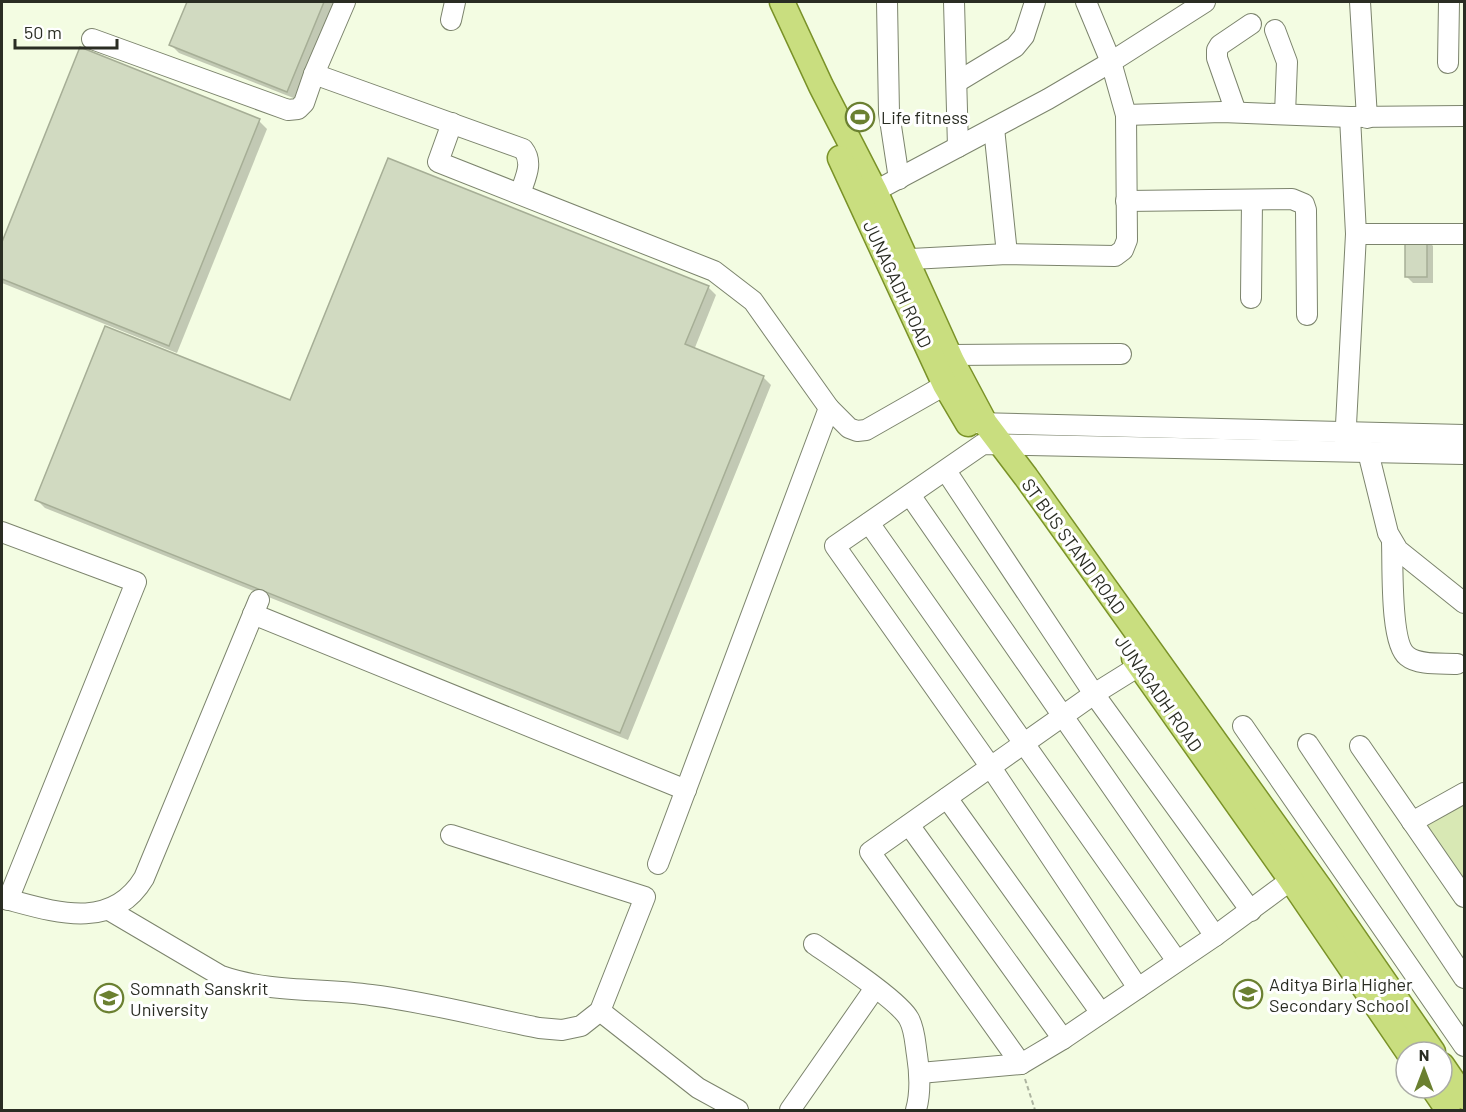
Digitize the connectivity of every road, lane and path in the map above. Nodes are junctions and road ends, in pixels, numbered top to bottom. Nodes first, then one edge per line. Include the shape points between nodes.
1 (345, 2) edge
2 (766, 2) edge
3 (782, 2) edge
4 (887, 2) edge
5 (954, 2) edge
6 (1035, 2) edge
7 (1086, 2) edge
8 (1360, 2) edge
9 (1449, 2) edge
10 (1193, 5) edge
11 (1251, 24) dead end
12 (1275, 30) dead end
13 (92, 39) dead end
14 (1111, 62) junction
15 (1448, 63) dead end
16 (314, 74) junction
17 (957, 82) junction
18 (1236, 112) junction
19 (1285, 114) junction
20 (1126, 115) junction
21 (1464, 116) edge
22 (1358, 118) junction
23 (452, 123) junction
24 (994, 128) junction
25 (958, 147) junction
26 (899, 179) junction
27 (520, 194) junction
28 (867, 195) junction
29 (1252, 200) junction
30 (1126, 201) junction
31 (1356, 234) junction
32 (1464, 234) edge
33 (1006, 254) junction
34 (897, 260) junction
35 (1251, 298) dead end
36 (1307, 315) dead end
37 (1121, 354) dead end
38 (950, 355) junction
39 (945, 385) junction
40 (829, 408) junction
41 (1345, 431) junction
42 (984, 434) junction
43 (1464, 435) edge
44 (1344, 452) junction
45 (1368, 452) junction
46 (1464, 454) edge
47 (946, 471) junction
48 (910, 495) junction
49 (869, 523) junction
50 (2, 532) edge
51 (1392, 543) junction
52 (1464, 603) edge
53 (1457, 664) dead end
54 (1139, 666) junction
55 (1094, 694) junction
56 (1063, 716) junction
57 (1243, 726) dead end
58 (1024, 743) junction
59 (1308, 744) dead end
60 (1360, 746) dead end
61 (990, 766) junction
62 (686, 790) junction
63 (1464, 793) edge
64 (947, 798) junction
65 (1412, 822) junction
66 (909, 825) junction
67 (451, 835) dead end
68 (658, 864) dead end
69 (1291, 880) junction
70 (1464, 897) edge
71 (5, 899) edge
72 (110, 910) junction
73 (1251, 911) junction
74 (1215, 936) junction
75 (814, 944) dead end
76 (1177, 961) junction
77 (1464, 978) edge
78 (874, 988) junction
79 (1138, 988) junction
80 (1438, 1007) junction
81 (600, 1011) junction
82 (1101, 1013) junction
83 (1413, 1022) junction
84 (1063, 1039) junction
85 (1400, 1040) edge
86 (1425, 1040) edge
87 (1464, 1046) edge
88 (1021, 1065) junction
89 (920, 1073) junction
90 (1454, 1082) edge
91 (1464, 1097) edge
92 (738, 1110) edge
93 (790, 1110) edge
94 (916, 1110) edge
95 (1035, 1110) edge

1 - 16 street
2 - 28 main road, JUNAGADH ROAD
3 - 28 main road, ST BUS STAND ROAD
4 - 26 street via 889,113
5 - 17 street
6 - 17 street via 1015,47
7 - 14 street
8 - 22 street
9 - 15 street
10 - 14 street
11 - 18 street via 1217,50
12 - 19 street via 1287,62
13 - 16 street via 288,110 298,109 304,103
14 - 20 street
14 - 24 street
16 - 23 street
17 - 25 street
18 - 19 street
18 - 20 street
19 - 22 street
20 - 30 street
21 - 22 street
22 - 31 street
23 - 27 street via 523,149 529,165
23 - 27 street via 438,162
24 - 25 street
24 - 33 street
25 - 26 street
26 - 28 street
27 - 40 street via 714,271 753,301
28 - 34 main road, ST BUS STAND ROAD
29 - 30 street
29 - 35 street
29 - 36 street via 1292,199 1304,204
30 - 33 street via 1127,240 1115,256
31 - 32 street
31 - 41 street
33 - 34 street
34 - 38 main road, ST BUS STAND ROAD
34 - 39 main road, JUNAGADH ROAD
37 - 38 street
38 - 42 main road, ST BUS STAND ROAD
39 - 40 street via 866,430 849,428
39 - 42 main road, JUNAGADH ROAD
40 - 62 street
41 - 42 street
41 - 43 street
41 - 44 street
42 - 44 street
42 - 47 street
42 - 54 main road, JUNAGADH ROAD
42 - 83 main road, ST BUS STAND ROAD via 1026,477
44 - 45 street
45 - 46 street
45 - 51 street
47 - 48 street
47 - 55 street
48 - 49 street
48 - 56 street
49 - 58 street
49 - 61 street via 835,546
50 - 71 street via 136,582
51 - 52 street
51 - 53 street via 1400,646 1407,657 1421,662
54 - 55 street
54 - 69 main road, JUNAGADH ROAD
55 - 56 street
55 - 73 street
56 - 58 street
56 - 74 street
57 - 80 street
58 - 61 street
58 - 76 street
59 - 77 street
60 - 65 street
61 - 64 street
61 - 79 street
62 - 68 street
62 - 72 street via 256,607 144,878 136,891
63 - 65 street
64 - 66 street
64 - 82 street
65 - 70 street
66 - 84 street
66 - 88 street via 870,852
67 - 81 street via 645,897
69 - 73 street
69 - 85 main road, JUNAGADH ROAD
71 - 72 street via 74,914
72 - 81 street via 220,976 239,982 373,995 539,1028 581,1026
73 - 74 street
74 - 76 street
75 - 78 street
76 - 79 street
78 - 89 street via 909,1018
78 - 93 street
79 - 82 street
80 - 83 street
80 - 87 street
81 - 92 street via 698,1088
82 - 84 street
83 - 86 main road, ST BUS STAND ROAD
84 - 88 street
88 - 89 street
88 - 95 path
89 - 94 street
90 - 91 main road

